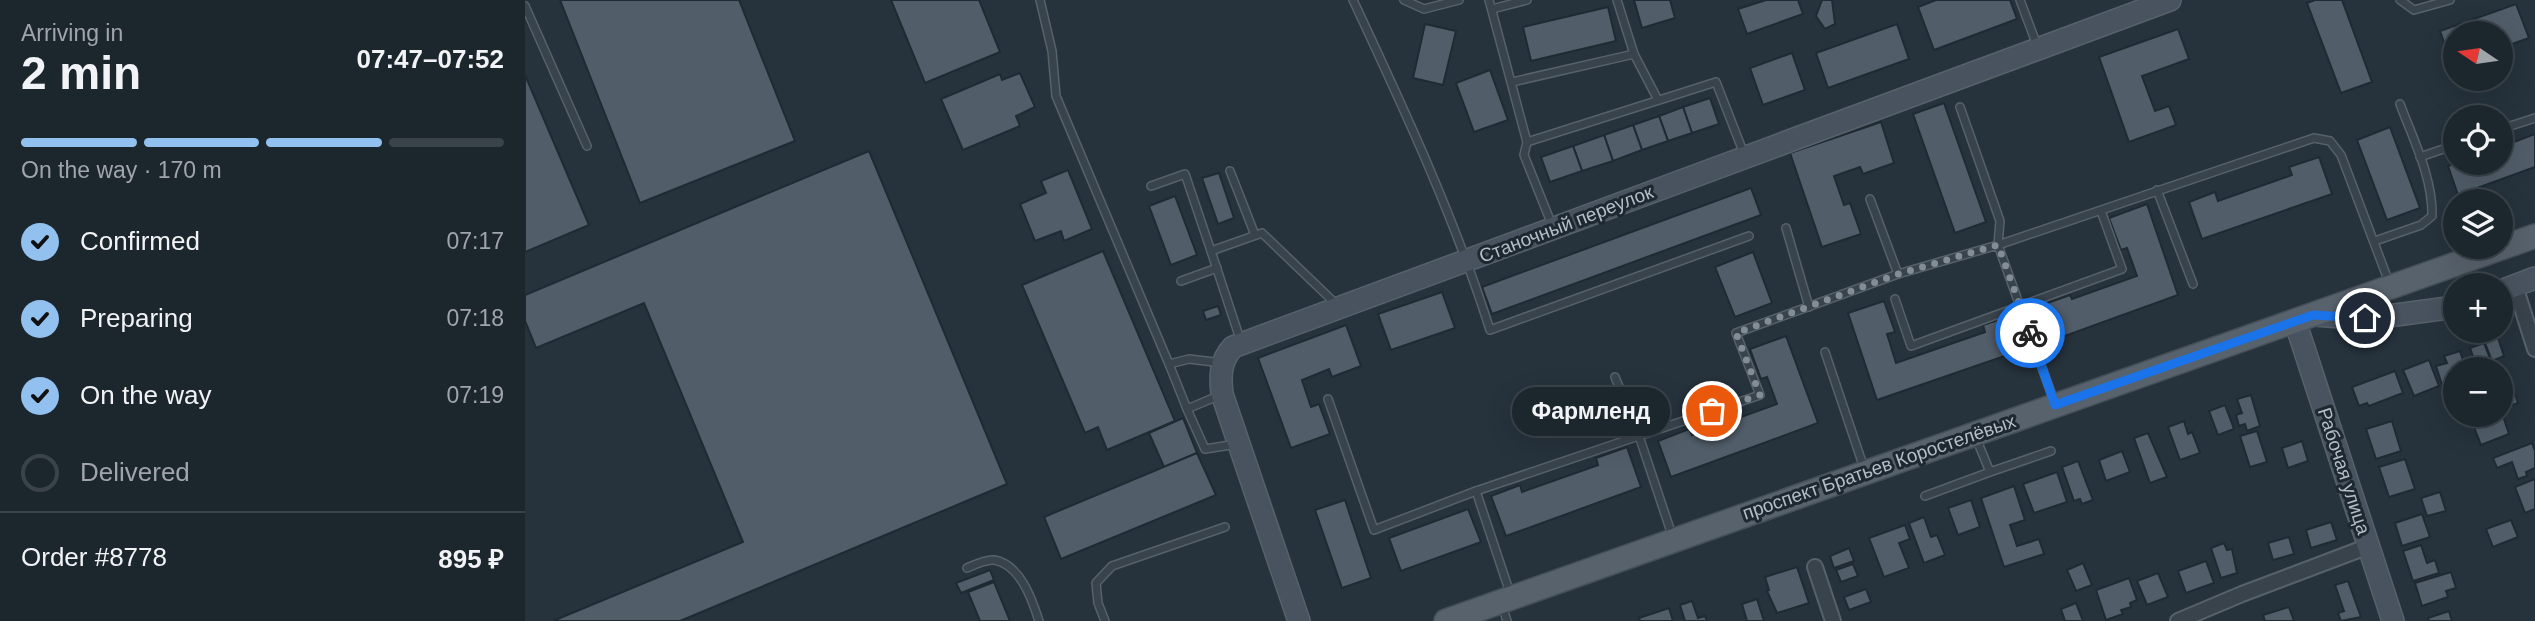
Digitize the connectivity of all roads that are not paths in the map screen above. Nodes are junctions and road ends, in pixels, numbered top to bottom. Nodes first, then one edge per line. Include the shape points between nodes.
1 (1040, 0) edge
2 (1353, 0) edge
3 (1403, 0) edge
4 (1459, 0) edge
5 (1489, 0) edge
6 (1527, 0) edge
7 (1617, 0) edge
8 (2020, 0) edge
9 (2170, 0) edge
10 (2400, 0) edge
11 (2450, 0) edge
12 (525, 6) edge
13 (1492, 9) junction
14 (2038, 49) junction
15 (1634, 54) junction
16 (1512, 82) junction
17 (1658, 100) junction
18 (2400, 104) dead end
19 (1960, 107) dead end
20 (2535, 118) edge
21 (2513, 125) edge
22 (1527, 142) junction
23 (587, 146) dead end
24 (2443, 149) edge
25 (2420, 156) junction
26 (1745, 157) junction
27 (1230, 172) dead end
28 (1151, 186) dead end
29 (2157, 190) junction
30 (1870, 199) dead end
31 (2101, 211) junction
32 (1786, 228) dead end
33 (1554, 229) junction
34 (1255, 236) junction
35 (1749, 236) dead end
36 (2535, 236) edge
37 (2375, 241) junction
38 (1998, 245) junction
39 (1212, 251) junction
40 (1468, 261) junction
41 (1217, 268) junction
42 (1898, 274) junction
43 (2535, 278) edge
44 (1181, 281) dead end
45 (2193, 284) dead end
46 (2398, 286) junction
47 (2513, 287) edge
48 (1895, 299) dead end
49 (2513, 300) edge
50 (2021, 305) junction
51 (1809, 307) junction
52 (1341, 308) junction
53 (2443, 309) edge
54 (2420, 313) junction
55 (2304, 318) junction
56 (1242, 344) junction
57 (2535, 349) edge
58 (1825, 352) dead end
59 (1223, 363) junction
60 (1169, 364) junction
61 (1615, 377) dead end
62 (1222, 394) junction
63 (1328, 399) dead end
64 (2055, 405) junction
65 (1187, 409) junction
66 (1974, 434) junction
67 (1639, 436) junction
68 (1238, 444) junction
69 (2051, 451) dead end
70 (1865, 472) junction
71 (1990, 472) junction
72 (1476, 491) junction
73 (1925, 496) dead end
74 (1225, 527) dead end
75 (1673, 539) junction
76 (2369, 546) junction
77 (1815, 567) dead end
78 (967, 568) dead end
79 (1506, 607) edge
80 (1039, 621) edge
81 (1105, 621) edge
82 (1299, 621) edge
83 (1446, 621) edge
84 (1833, 621) edge
85 (2178, 621) edge
86 (2393, 621) edge

1 - 60 lane via 1056,96
2 - 40 lane via 1420,143
3 - 4 lane via 1424,9
5 - 13 lane
6 - 13 lane
7 - 15 lane
8 - 14 lane
9 - 14 main road, Станочный переулок
10 - 11 lane via 2414,10
12 - 23 lane
13 - 16 lane
14 - 26 main road, Станочный переулок
15 - 16 lane
15 - 17 lane
16 - 22 lane
17 - 22 lane
17 - 26 lane via 1716,82
18 - 25 lane
19 - 38 lane via 2000,221
20 - 21 lane
22 - 33 lane via 1524,155
24 - 25 lane
25 - 37 lane via 2432,216 2421,225
26 - 33 main road, Станочный переулок
27 - 34 lane
28 - 39 lane via 1185,174
29 - 31 lane
29 - 37 lane via 2314,138 2330,141
29 - 45 lane
30 - 42 lane
31 - 38 lane
31 - 50 lane via 2122,269
32 - 51 lane
33 - 40 main road, Станочный переулок
34 - 39 lane
34 - 52 lane via 1262,233
35 - 40 lane via 1490,330
36 - 46 main road, проспект Братьев Коростелёвых
37 - 46 lane
38 - 42 lane
38 - 50 lane
39 - 41 lane
40 - 52 main road, Станочный переулок
41 - 44 lane
41 - 56 lane
42 - 51 lane
43 - 47 main road
46 - 54 main road
46 - 55 main road, проспект Братьев Коростелёвых
48 - 50 lane via 1911,345
49 - 57 street
50 - 64 lane
51 - 67 lane via 1736,333 1760,395
52 - 56 main road, Станочный переулок
53 - 54 main road, проспект Братьев Коростелёвых
54 - 55 main road, проспект Братьев Коростелёвых
55 - 64 main road, проспект Братьев Коростелёвых
55 - 76 main road, Рабочая улица
56 - 59 main road, Станочный переулок via 1233,347
58 - 70 lane
59 - 60 lane via 1189,359
59 - 62 main road
60 - 65 lane
61 - 67 lane
62 - 65 lane
62 - 68 main road
63 - 72 lane via 1374,530
64 - 66 main road, проспект Братьев Коростелёвых
65 - 68 lane via 1205,449
66 - 70 main road, проспект Братьев Коростелёвых
66 - 71 lane
67 - 72 lane
67 - 75 lane
68 - 82 main road
69 - 71 lane
70 - 75 main road, проспект Братьев Коростелёвых
71 - 73 lane
72 - 79 lane
74 - 81 lane via 1112,566 1097,583
75 - 79 main road, проспект Братьев Коростелёвых
76 - 85 street
76 - 86 main road, Рабочая улица
77 - 84 street
78 - 80 lane via 991,559 1009,565
79 - 83 main road, проспект Братьев Коростелёвых

